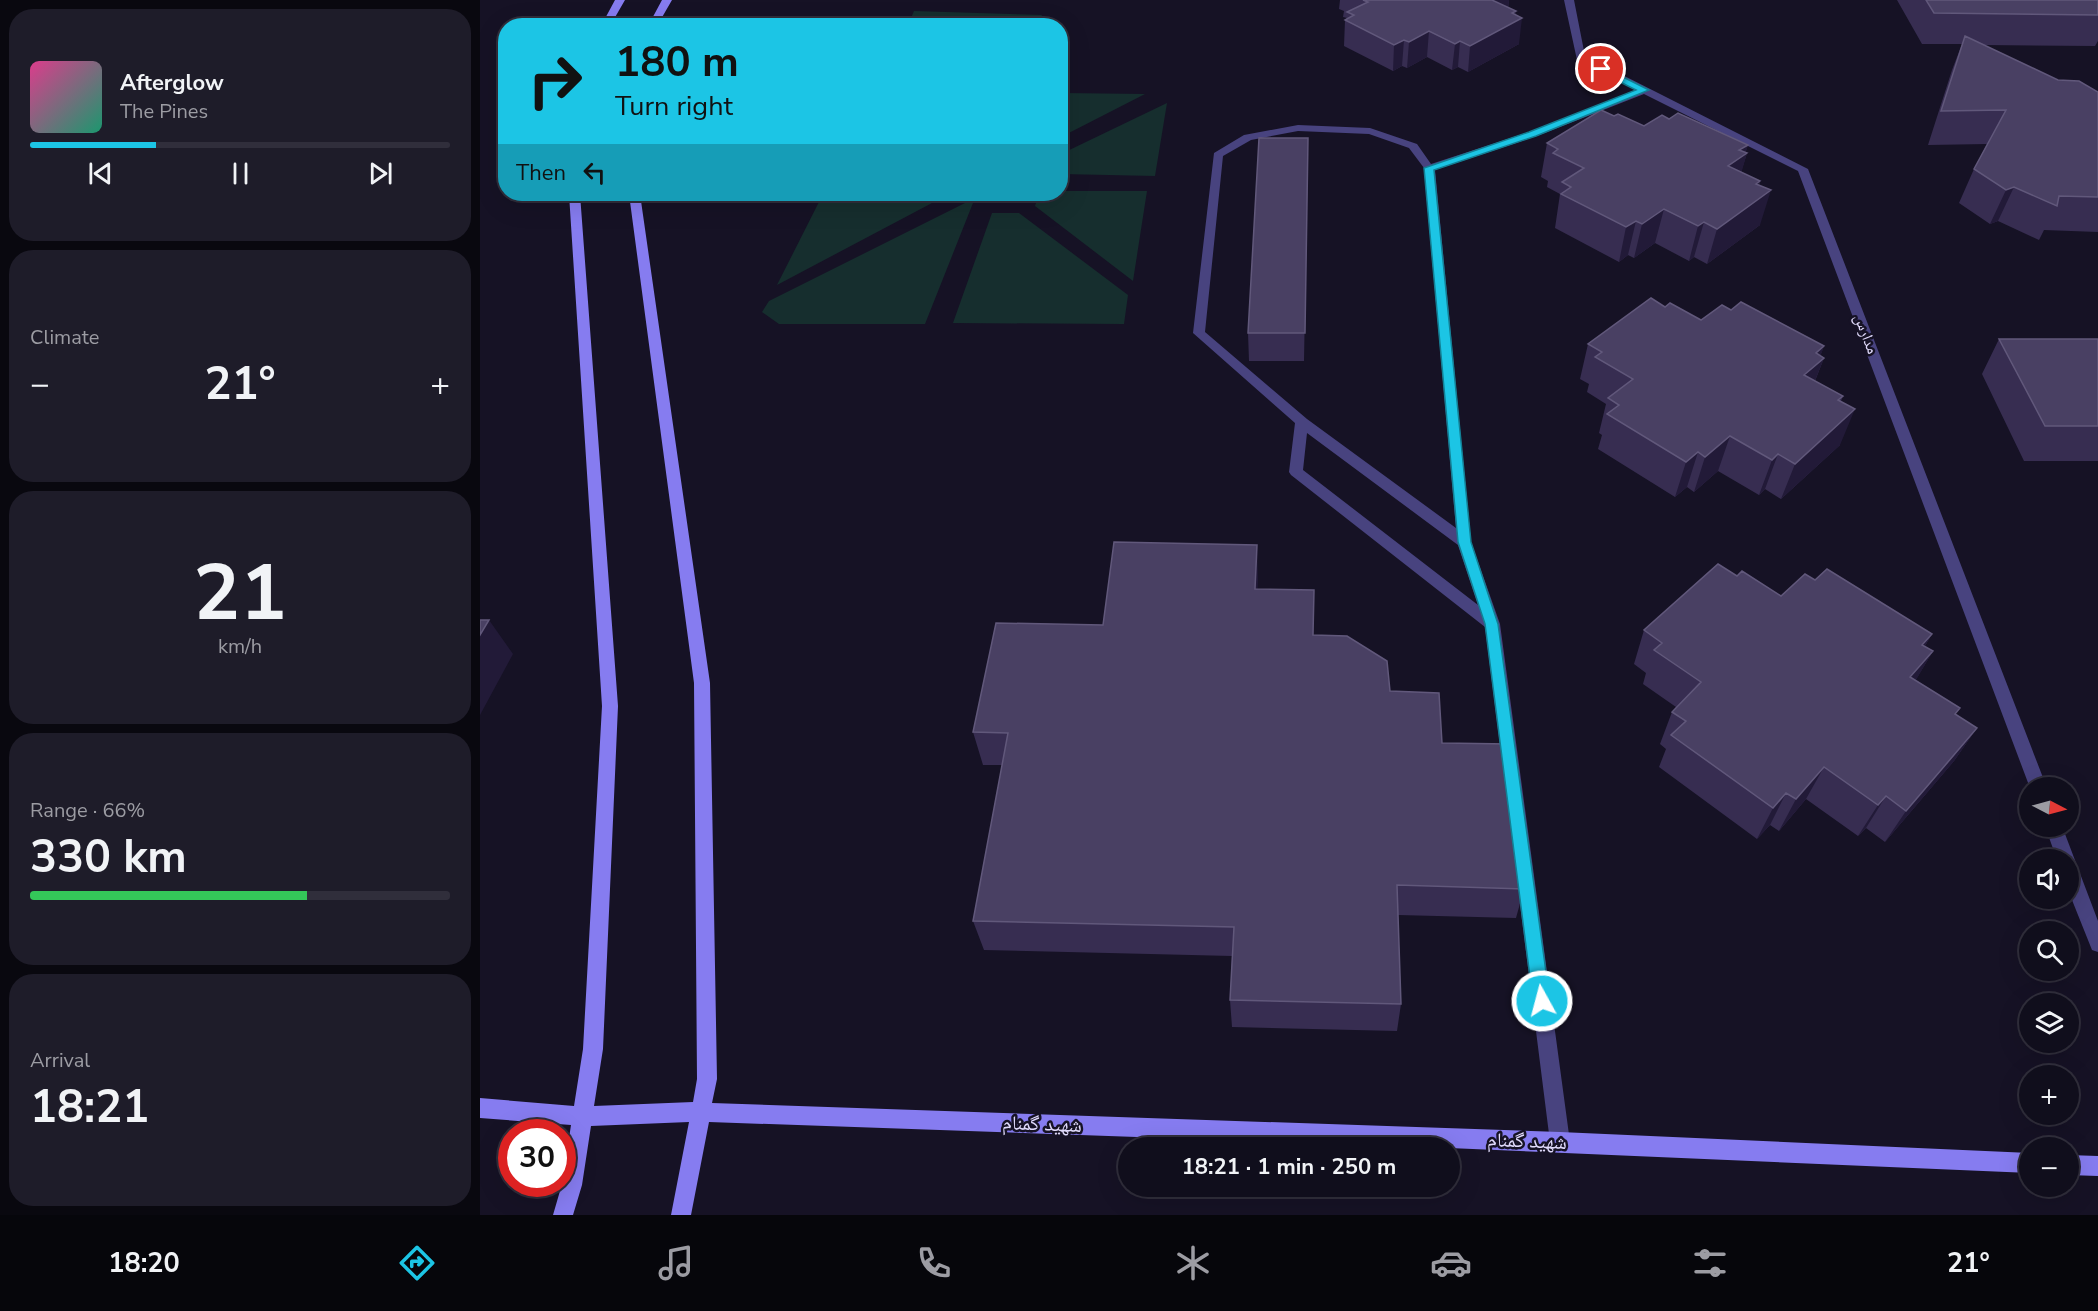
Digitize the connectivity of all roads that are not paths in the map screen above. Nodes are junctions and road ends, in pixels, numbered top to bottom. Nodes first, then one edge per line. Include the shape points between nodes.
1 (620, 0) edge
2 (667, 0) edge
3 (1569, 0) edge
4 (610, 18) edge
5 (657, 18) edge
6 (1644, 90) junction
7 (1429, 168) junction
8 (574, 201) edge
9 (635, 201) edge
10 (1302, 422) junction
11 (1464, 542) junction
12 (1492, 624) junction
13 (2034, 777) edge
14 (2079, 895) edge
15 (2098, 944) edge
16 (480, 1108) edge
17 (701, 1112) junction
18 (582, 1116) junction
19 (1560, 1142) junction
20 (2019, 1163) edge
21 (2079, 1165) edge
22 (2098, 1166) edge
23 (563, 1215) edge
24 (681, 1215) edge

1 - 4 street
2 - 5 street
3 - 6 street, مدارس via 1580,58
6 - 7 street via 1533,134
6 - 13 street, مدارس via 1803,168
7 - 10 street via 1413,146 1370,131 1298,128 1248,137 1218,155 1199,333
7 - 11 street
8 - 18 street via 610,706 593,1049
9 - 17 street via 702,683 707,1079
10 - 11 street
10 - 12 street via 1296,472
11 - 12 street
12 - 19 street
14 - 15 street
16 - 18 street, شهید گمنام
17 - 18 street, شهید گمنام
17 - 19 street, شهید گمنام
17 - 24 street
18 - 23 street via 572,1185
19 - 20 street, شهید گمنام
21 - 22 street

